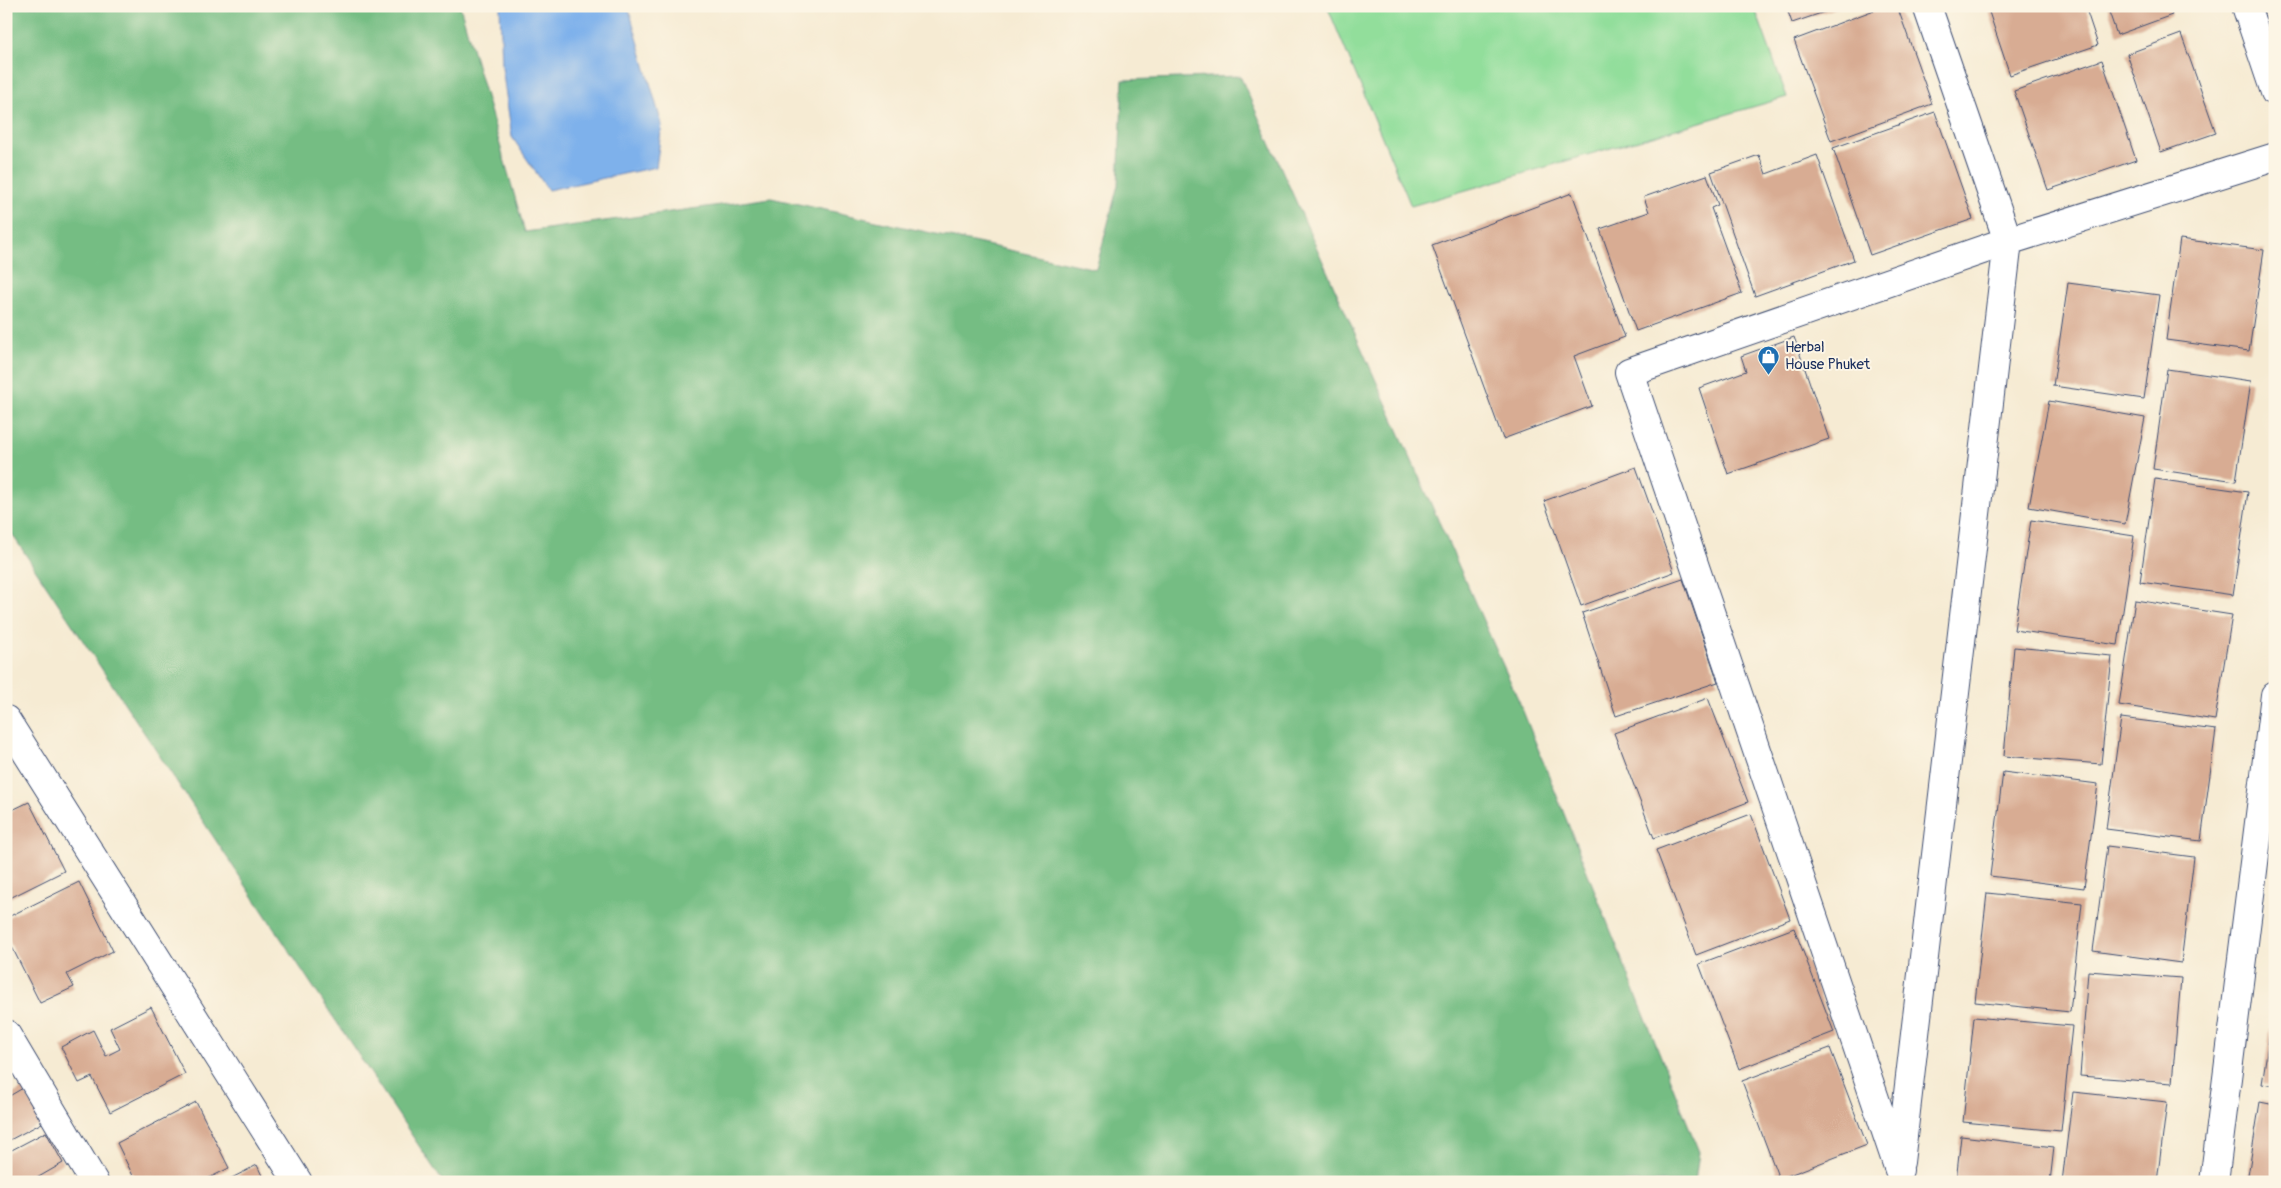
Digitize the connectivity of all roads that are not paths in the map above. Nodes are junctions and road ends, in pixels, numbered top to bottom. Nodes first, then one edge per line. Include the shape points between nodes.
1 (1927, 6) edge
2 (2246, 6) edge
3 (2275, 92) edge
4 (2275, 157) edge
5 (2008, 241) junction
6 (2275, 695) edge
7 (6, 720) edge
8 (6, 1034) edge
9 (1899, 1176) edge
10 (94, 1182) edge
11 (298, 1182) edge
12 (2214, 1182) edge

1 - 5 street
2 - 3 street
4 - 5 street
5 - 9 street
5 - 9 street via 1629,372
6 - 12 street
7 - 11 street
8 - 10 street

